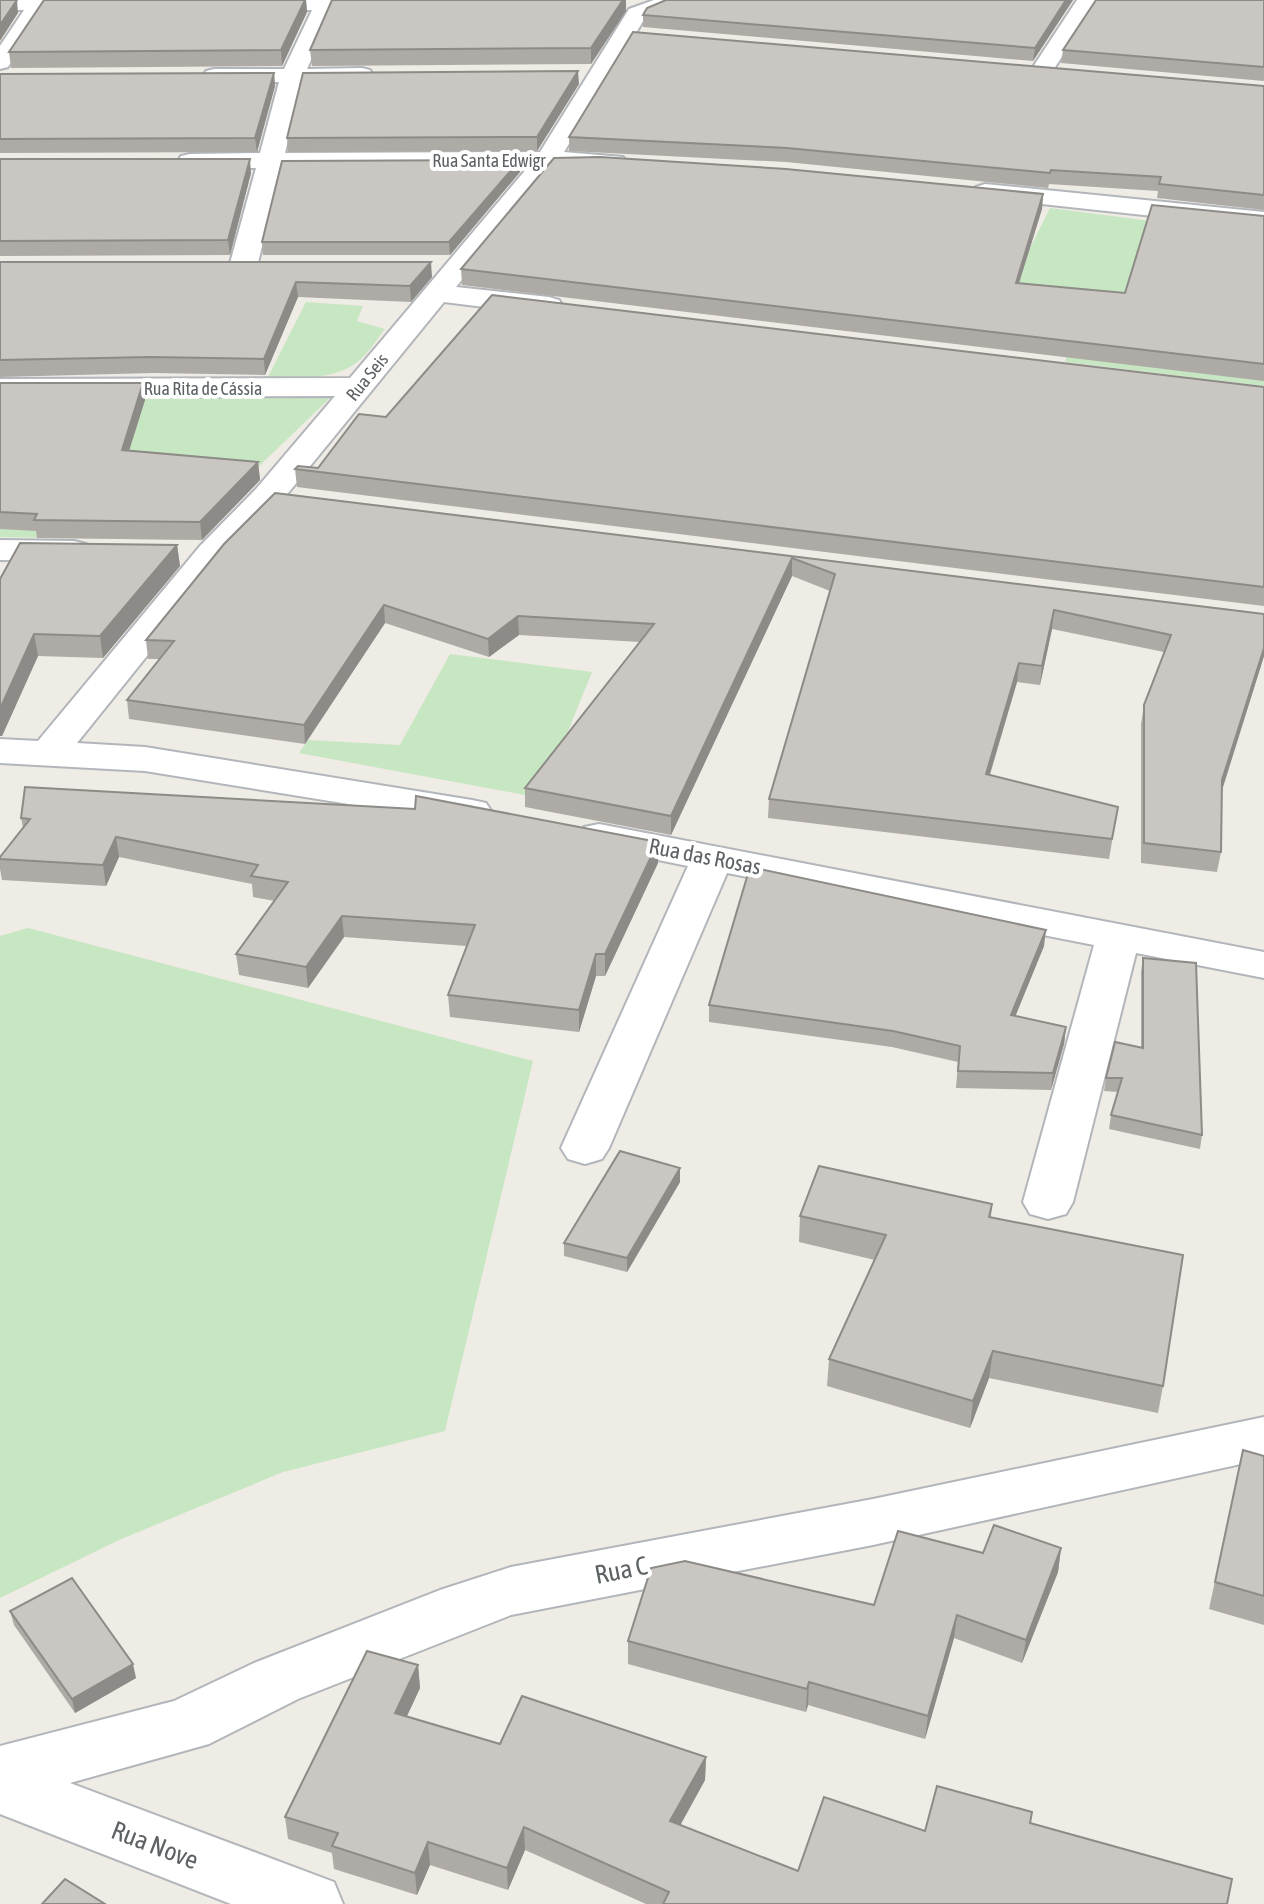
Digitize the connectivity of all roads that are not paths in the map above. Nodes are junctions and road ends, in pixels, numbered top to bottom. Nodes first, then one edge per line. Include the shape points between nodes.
1 (673, 0) edge
2 (1088, 0) edge
3 (40, 2) edge
4 (326, 2) edge
5 (0, 4) edge
6 (118, 4) edge
7 (229, 4) edge
8 (418, 4) edge
9 (630, 11) edge
10 (654, 38) edge
11 (5, 73) edge
12 (571, 74) edge
13 (602, 74) junction
14 (385, 75) edge
15 (1070, 75) edge
16 (292, 76) junction
17 (184, 77) edge
18 (548, 159) junction
19 (268, 161) junction
20 (163, 162) edge
21 (631, 163) edge
22 (956, 189) edge
23 (1264, 220) edge
24 (213, 267) edge
25 (243, 267) junction
26 (274, 267) edge
27 (432, 280) junction
28 (577, 310) edge
29 (358, 387) junction
30 (0, 388) edge
31 (0, 550) edge
32 (106, 552) edge
33 (166, 553) edge
34 (212, 553) junction
35 (0, 751) edge
36 (49, 753) junction
37 (515, 820) edge
38 (561, 829) edge
39 (713, 857) junction
40 (1118, 937) junction
41 (1264, 965) edge
42 (585, 1148) dead end
43 (1048, 1202) dead end
44 (1264, 1438) edge
45 (0, 1774) edge
46 (0, 1785) edge
47 (310, 1904) edge

1 - 9 street
2 - 15 street via 1032,72
3 - 5 street
3 - 6 street
3 - 11 street
4 - 7 street
4 - 8 street
4 - 16 street
9 - 10 street
9 - 13 street
12 - 13 street
13 - 18 street
14 - 16 street
16 - 17 street
16 - 19 street
18 - 19 street, Rua Santa Edwigr
18 - 21 street, Rua Santa Edwigr
18 - 27 street via 458,266
19 - 20 street, Rua Santa Edwigr
19 - 25 street
22 - 23 street
24 - 25 street
25 - 26 street
27 - 28 street
27 - 29 street, Rua Seis
29 - 30 street, Rua Rita de Cássia
29 - 34 street, Rua Seis via 284,498
31 - 32 street
33 - 34 street
34 - 36 street, Rua Seis
35 - 36 street
36 - 37 street via 145,759
38 - 39 street, Rua das Rosas
39 - 40 street, Rua das Rosas
39 - 42 street
40 - 41 street, Rua das Rosas
40 - 43 street
44 - 45 street, Rua C via 873,1522 511,1591 276,1681 187,1725
46 - 47 street, Rua Nove

